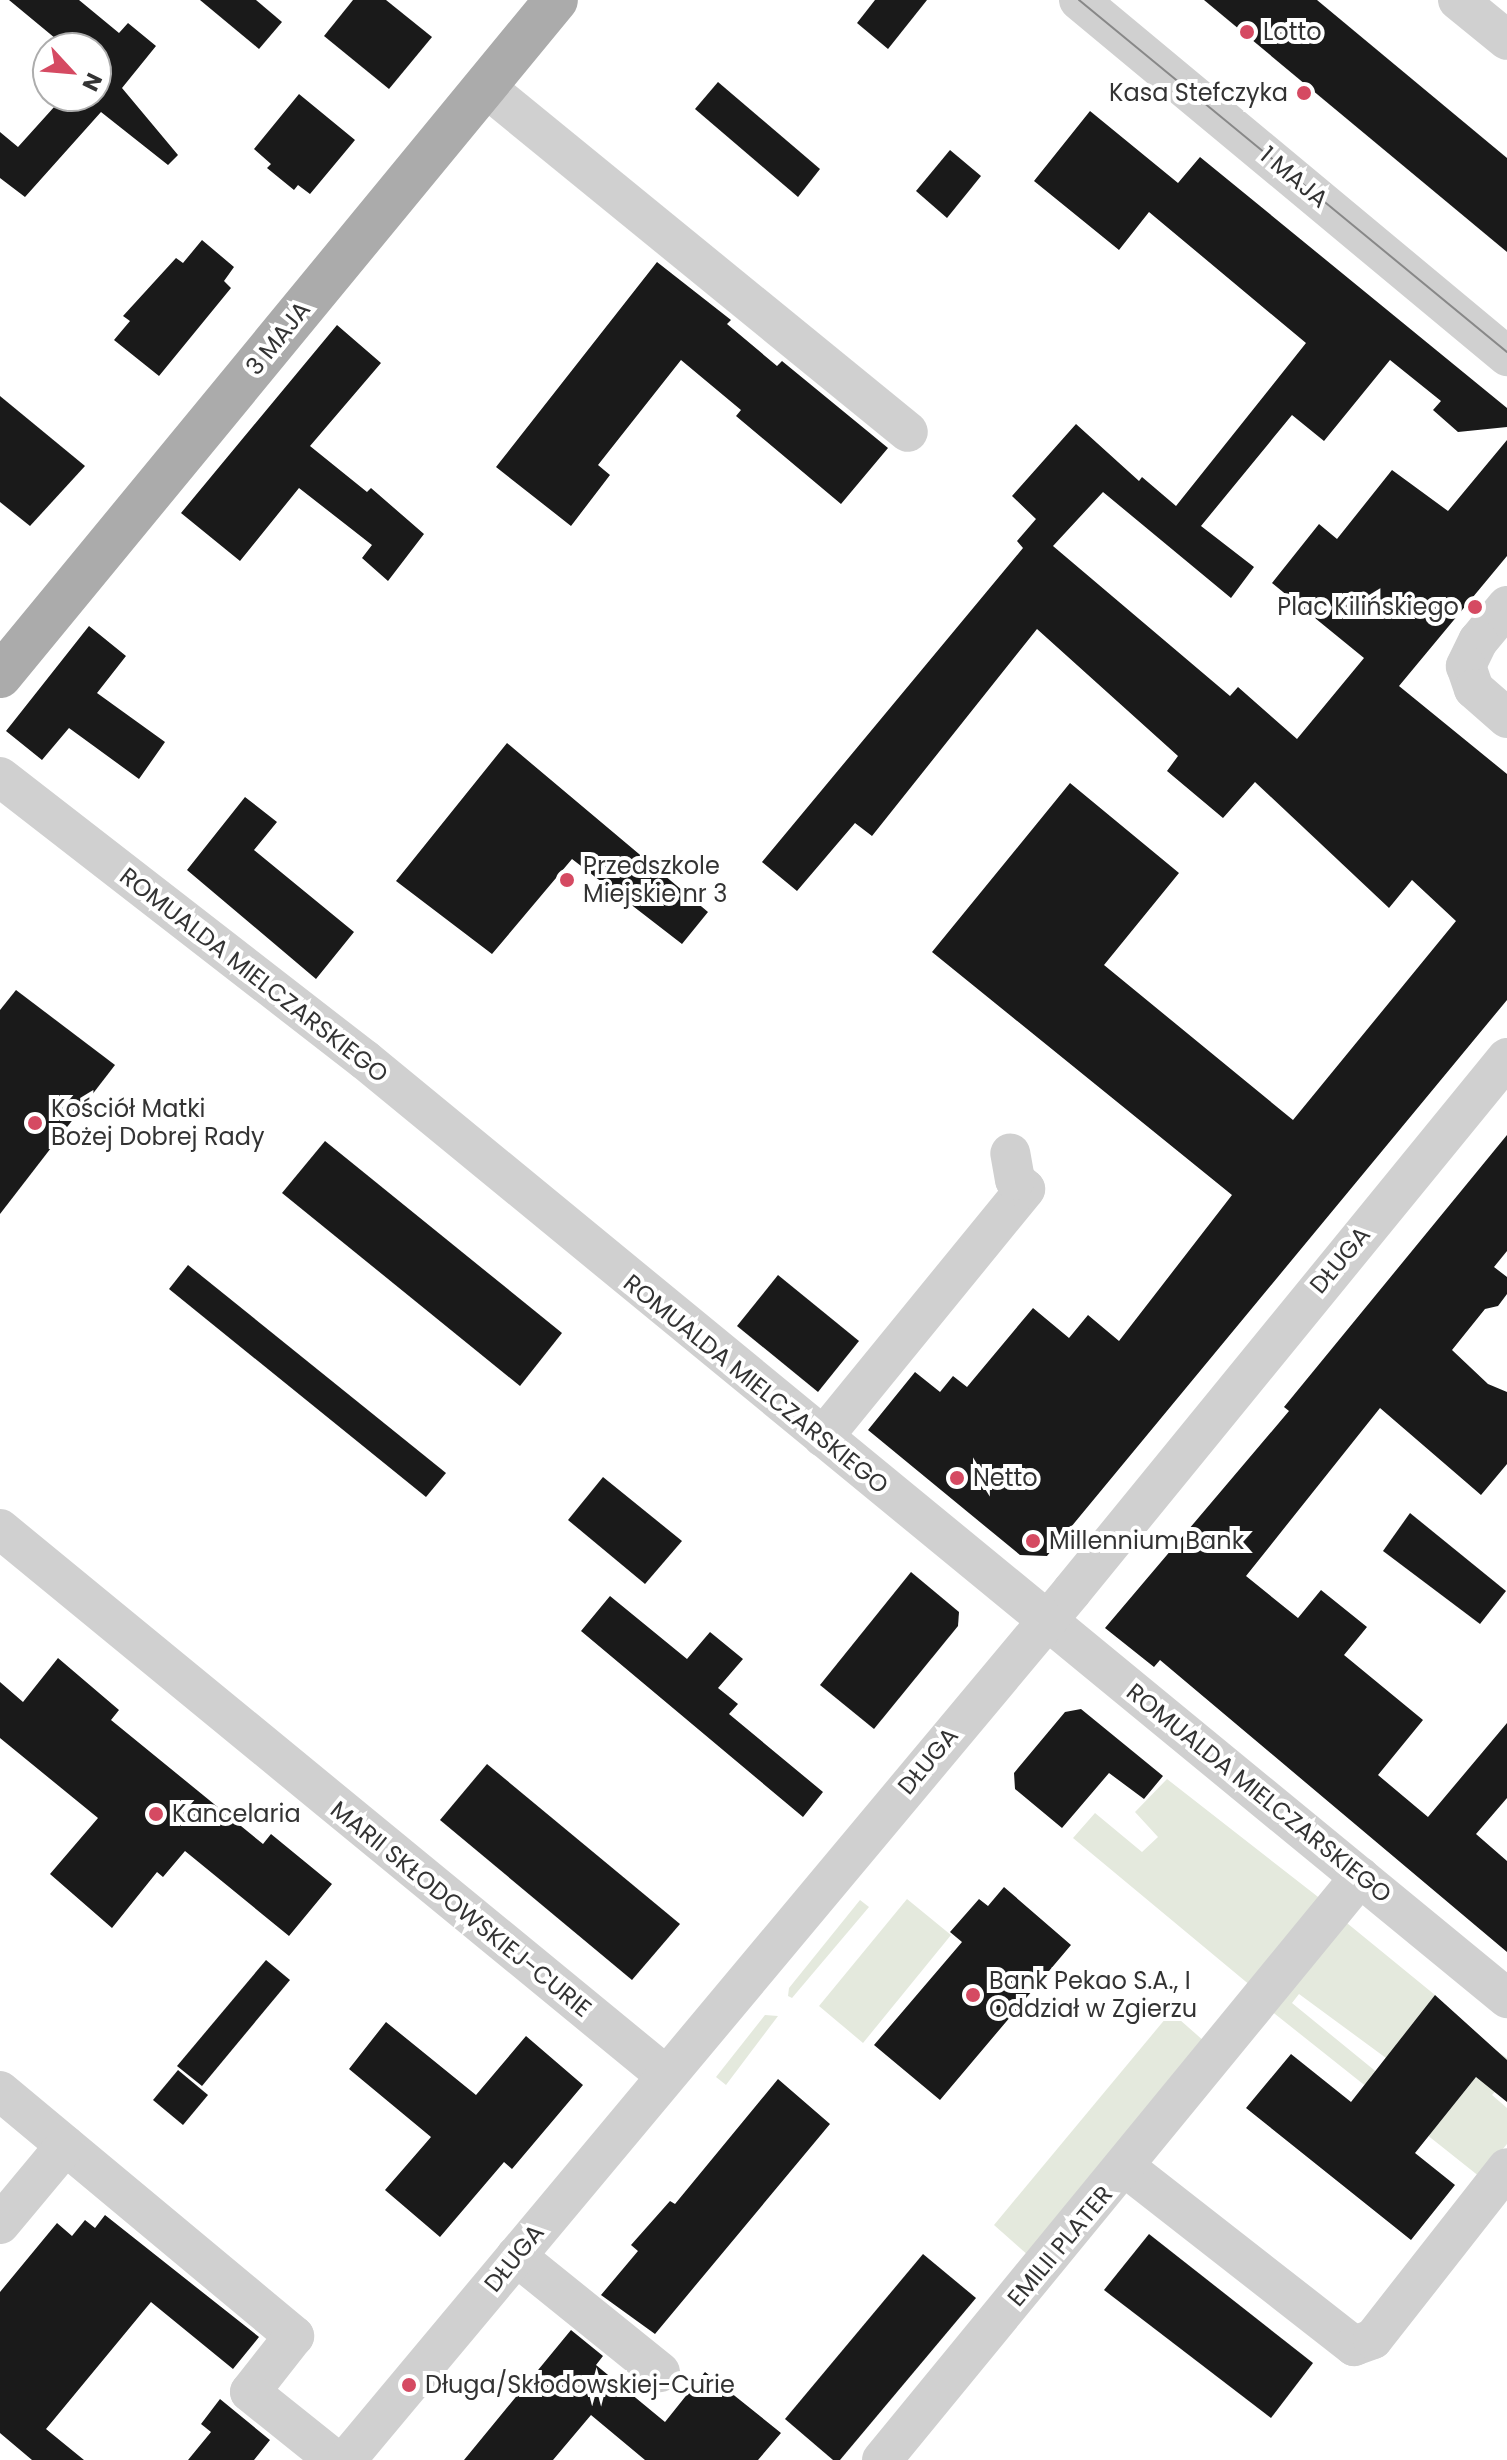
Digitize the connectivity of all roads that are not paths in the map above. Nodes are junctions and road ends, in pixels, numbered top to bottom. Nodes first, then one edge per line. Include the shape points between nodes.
1 (556, 0) edge
2 (1079, 0) edge
3 (1458, 0) edge
4 (1507, 40) edge
5 (484, 86) junction
6 (1507, 356) edge
7 (908, 432) dead end
8 (1507, 606) edge
9 (0, 676) edge
10 (1507, 718) edge
11 (0, 777) edge
12 (1507, 1058) edge
13 (1010, 1153) dead end
14 (823, 1437) junction
15 (0, 1529) edge
16 (1046, 1621) junction
17 (1360, 1877) junction
18 (1507, 1998) edge
19 (664, 2074) junction
20 (0, 2091) edge
21 (65, 2146) junction
22 (1125, 2167) junction
23 (1507, 2168) edge
24 (0, 2224) edge
25 (516, 2256) junction
26 (660, 2372) dead end
27 (335, 2460) edge
28 (346, 2460) edge
29 (882, 2460) edge

1 - 5 main road, 3 MAJA
2 - 6 street, 1 MAJA
3 - 4 street
5 - 7 street
5 - 9 main road, 3 MAJA
8 - 10 street via 1470,653 1466,666 1474,689
11 - 14 street, ROMUALDA MIELCZARSKIEGO via 365,1060
12 - 16 street, DŁUGA
13 - 14 street via 1015,1180 1025,1189
14 - 16 street, ROMUALDA MIELCZARSKIEGO
15 - 19 street, MARII SKŁODOWSKIEJ-CURIE
16 - 17 street, ROMUALDA MIELCZARSKIEGO
16 - 19 street, DŁUGA
17 - 18 street, ROMUALDA MIELCZARSKIEGO
17 - 22 street, EMILII PLATER
19 - 25 street, DŁUGA
20 - 21 street
21 - 24 street
21 - 27 street via 294,2336 250,2392
22 - 23 street via 1354,2346 1373,2339
22 - 29 street, EMILII PLATER
25 - 26 street
25 - 28 street, DŁUGA

